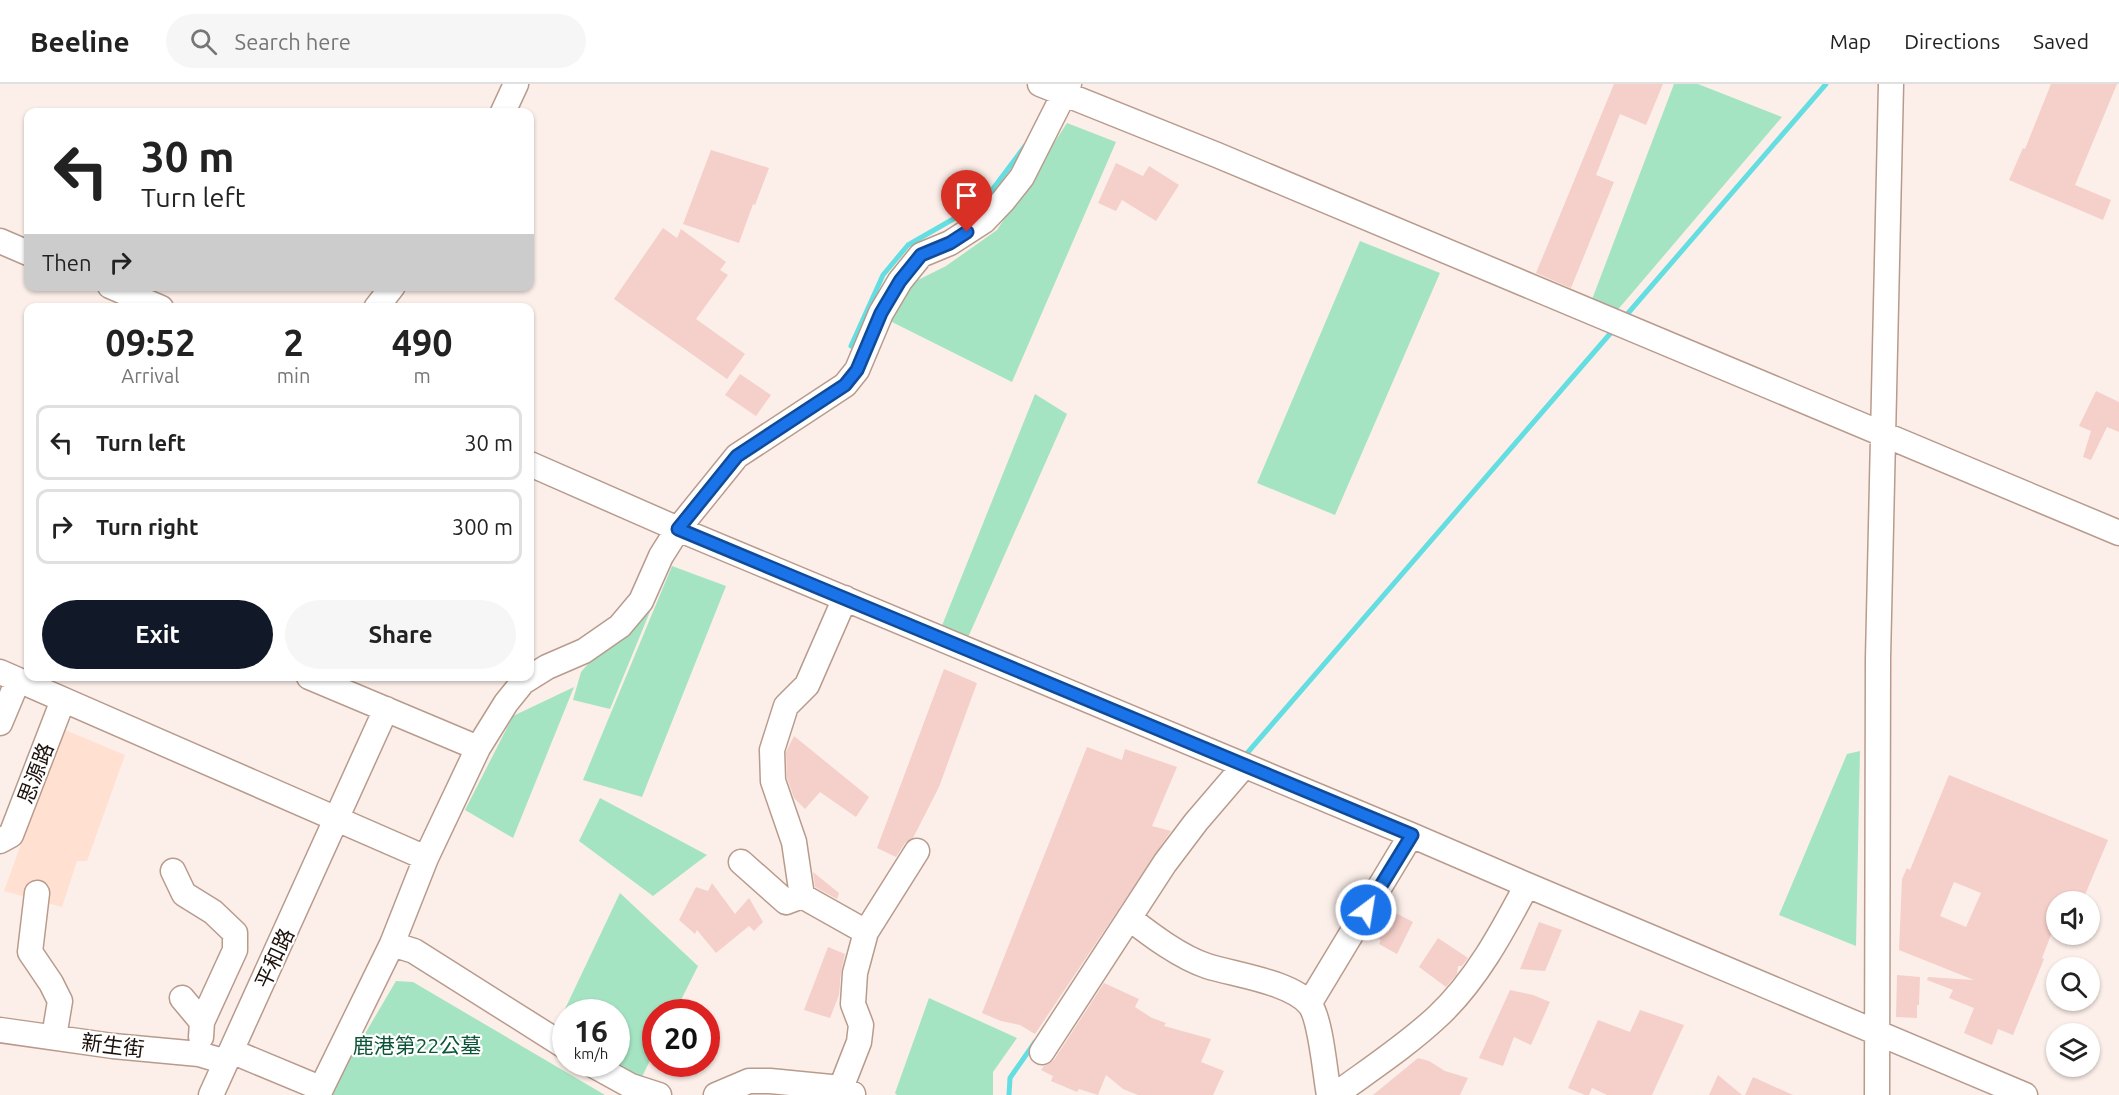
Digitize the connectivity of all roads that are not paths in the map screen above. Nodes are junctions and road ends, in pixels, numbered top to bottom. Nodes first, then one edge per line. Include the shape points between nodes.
1 (516, 84) edge
2 (1891, 84) edge
3 (1056, 87) edge
4 (505, 108) edge
5 (0, 241) edge
6 (24, 251) edge
7 (122, 291) edge
8 (389, 291) edge
9 (149, 303) edge
10 (380, 303) edge
11 (1884, 433) junction
12 (534, 466) edge
13 (678, 529) junction
14 (2119, 533) edge
15 (845, 598) junction
16 (534, 675) edge
17 (9, 676) edge
18 (319, 681) edge
19 (525, 681) edge
20 (63, 700) junction
21 (386, 709) junction
22 (0, 723) edge
23 (478, 748) junction
24 (1244, 766) junction
25 (337, 820) junction
26 (1412, 835) junction
27 (0, 841) edge
28 (917, 851) dead end
29 (426, 858) junction
30 (741, 862) dead end
31 (173, 871) dead end
32 (1527, 885) junction
33 (37, 893) dead end
34 (802, 896) junction
35 (1129, 918) junction
36 (866, 933) junction
37 (392, 944) junction
38 (182, 998) dead end
39 (1310, 1004) junction
40 (202, 1022) junction
41 (0, 1030) edge
42 (1876, 1032) junction
43 (54, 1037) junction
44 (552, 1038) edge
45 (1042, 1052) dead end
46 (199, 1054) junction
47 (228, 1056) junction
48 (615, 1077) edge
49 (848, 1091) edge
50 (319, 1092) edge
51 (211, 1095) edge
52 (659, 1095) edge
53 (716, 1095) edge
54 (1329, 1095) edge
55 (1335, 1095) edge
56 (1878, 1095) edge
57 (2025, 1095) edge

1 - 4 street
2 - 11 street
3 - 11 street
3 - 13 street via 1022,177 1003,201 984,221 950,243 921,255 881,313 857,370 845,385 737,456
5 - 6 street
7 - 9 street
8 - 10 street
11 - 14 street
11 - 42 street
12 - 13 street
13 - 15 street
13 - 16 street via 641,601 620,626 584,651
15 - 24 street
15 - 34 street via 807,685 786,706 772,750 774,781 794,842
17 - 20 street
17 - 22 street
18 - 21 street
19 - 23 street
20 - 25 street
20 - 27 street, 思源路 via 11,836
21 - 23 street
21 - 25 street, 平和路
23 - 29 street
24 - 26 street
24 - 35 street via 1196,822
25 - 29 street
25 - 47 street, 平和路
26 - 32 street
26 - 39 street
28 - 36 street
29 - 37 street
30 - 34 street via 786,902
31 - 40 street via 184,894 213,912 235,933 235,950
32 - 42 street
32 - 55 street via 1492,948 1438,1016
33 - 43 street via 30,952 60,1001
34 - 36 street
35 - 39 street via 1153,937 1206,966 1275,985
35 - 45 street
36 - 49 street via 855,973 853,1004 861,1025
37 - 44 street via 414,951
37 - 50 street
38 - 40 street
39 - 54 street via 1316,1016
40 - 46 street
41 - 43 street, 新生街
42 - 56 street
42 - 57 street
43 - 46 street, 新生街
46 - 47 street, 新生街
47 - 50 street, 新生街
47 - 51 street, 平和路
48 - 52 street
49 - 53 street via 749,1081

